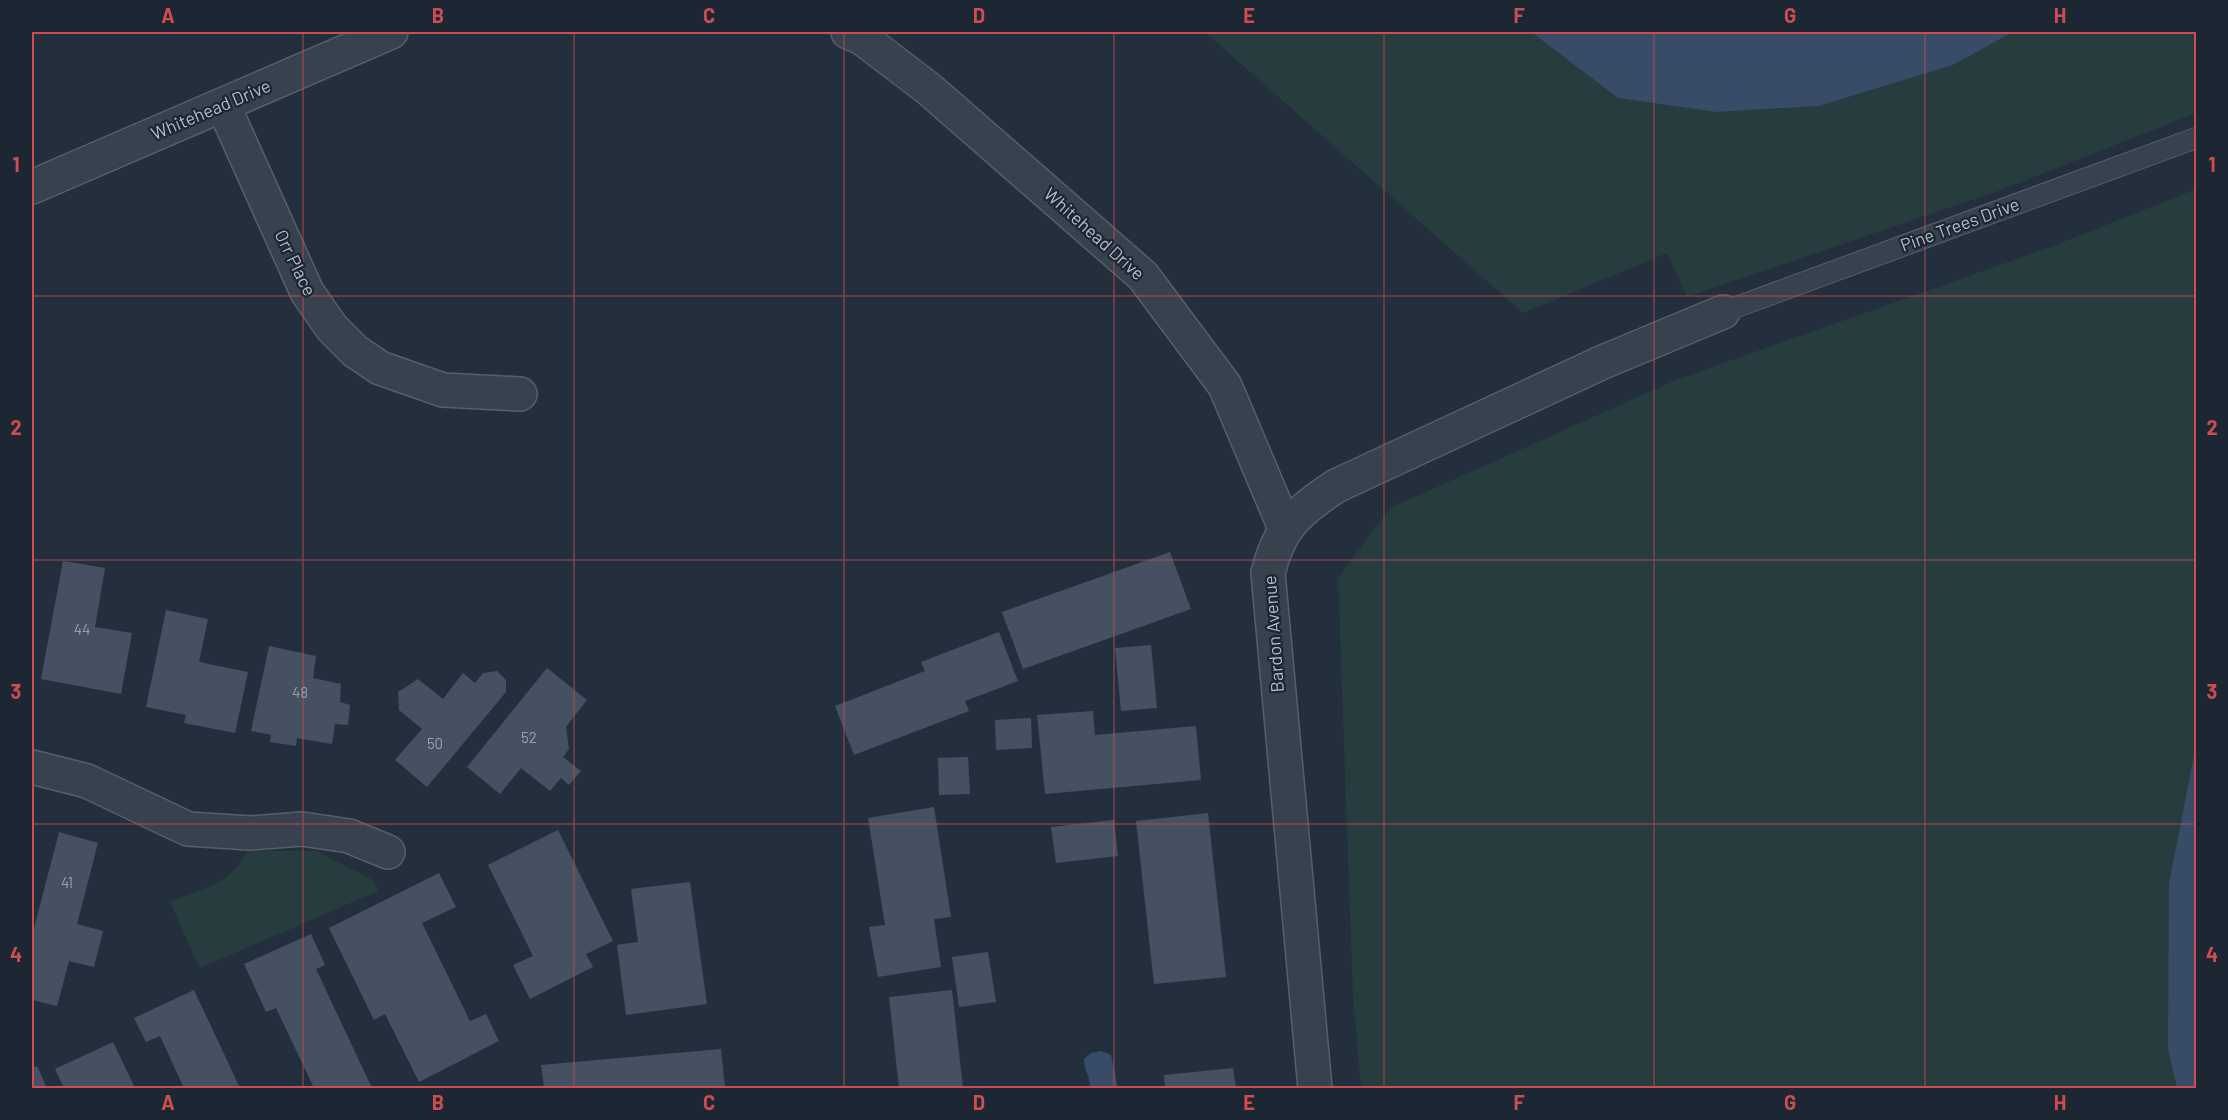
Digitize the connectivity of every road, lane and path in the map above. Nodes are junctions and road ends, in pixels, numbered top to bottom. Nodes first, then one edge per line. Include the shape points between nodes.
1 (391, 32) edge
2 (848, 32) edge
3 (223, 105) junction
4 (2196, 138) edge
5 (32, 187) edge
6 (1723, 312) joint
7 (520, 394) dead end
8 (1285, 528) junction
9 (32, 767) edge
10 (388, 852) dead end
11 (1315, 1089) edge

1 - 3 street, Whitehead Drive
2 - 8 street, Whitehead Drive via 862,38 956,112 1143,276 1225,386
3 - 5 street, Whitehead Drive
3 - 7 street, Orr Place via 307,292 332,328 355,351 380,368 443,390
4 - 6 lane, Pine Trees Drive
6 - 8 street, Bardon Avenue via 1603,362 1336,486 1304,507
8 - 11 street, Bardon Avenue via 1268,573
9 - 10 street via 87,781 188,829 250,833 302,829 349,836

